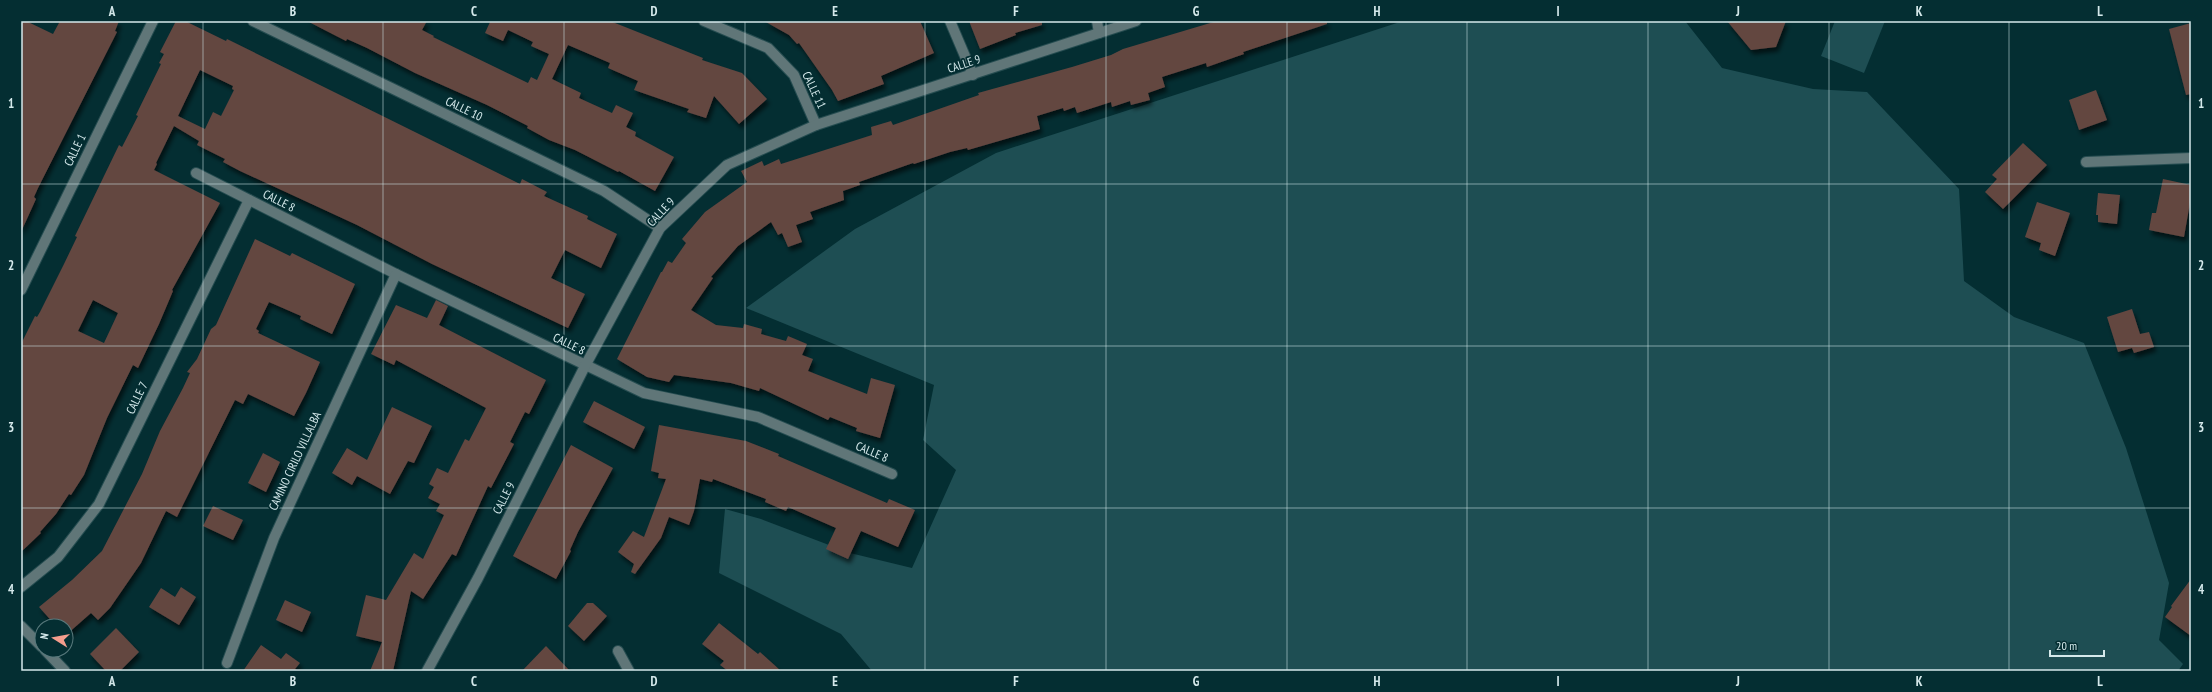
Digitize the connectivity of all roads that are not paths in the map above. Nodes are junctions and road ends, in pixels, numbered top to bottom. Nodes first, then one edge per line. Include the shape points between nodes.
1 (152, 21) edge
2 (253, 21) edge
3 (704, 21) edge
4 (950, 21) edge
5 (1097, 21) edge
6 (1136, 21) edge
7 (1099, 33) junction
8 (973, 75) junction
9 (816, 125) junction
10 (2191, 158) edge
11 (2086, 162) dead end
12 (196, 172) dead end
13 (249, 200) junction
14 (660, 228) junction
15 (396, 274) junction
16 (21, 290) edge
17 (585, 366) junction
18 (892, 474) dead end
19 (21, 587) edge
20 (21, 626) edge
21 (34, 639) edge
22 (618, 651) dead end
23 (53, 658) edge
24 (227, 663) dead end
25 (628, 670) edge
26 (65, 671) edge
27 (427, 671) edge

1 - 16 street, CALLE 1
2 - 14 street, CALLE 10 via 604,191
3 - 9 street, CALLE 11 via 768,48 794,74
4 - 8 street
5 - 7 street
6 - 7 street, CALLE 9
7 - 8 street, CALLE 9
8 - 9 street, CALLE 9
9 - 14 street, CALLE 9 via 727,165
10 - 11 street
12 - 13 street, CALLE 8
13 - 15 street, CALLE 8
13 - 19 street, CALLE 7 via 99,504 58,557
14 - 17 street, CALLE 9
15 - 17 street, CALLE 8
15 - 24 street, CAMINO CIRILO VILLALBA via 274,538
17 - 18 street, CALLE 8 via 644,393 758,416
17 - 27 street, CALLE 9 via 478,578
20 - 21 street
22 - 25 street
23 - 26 street

